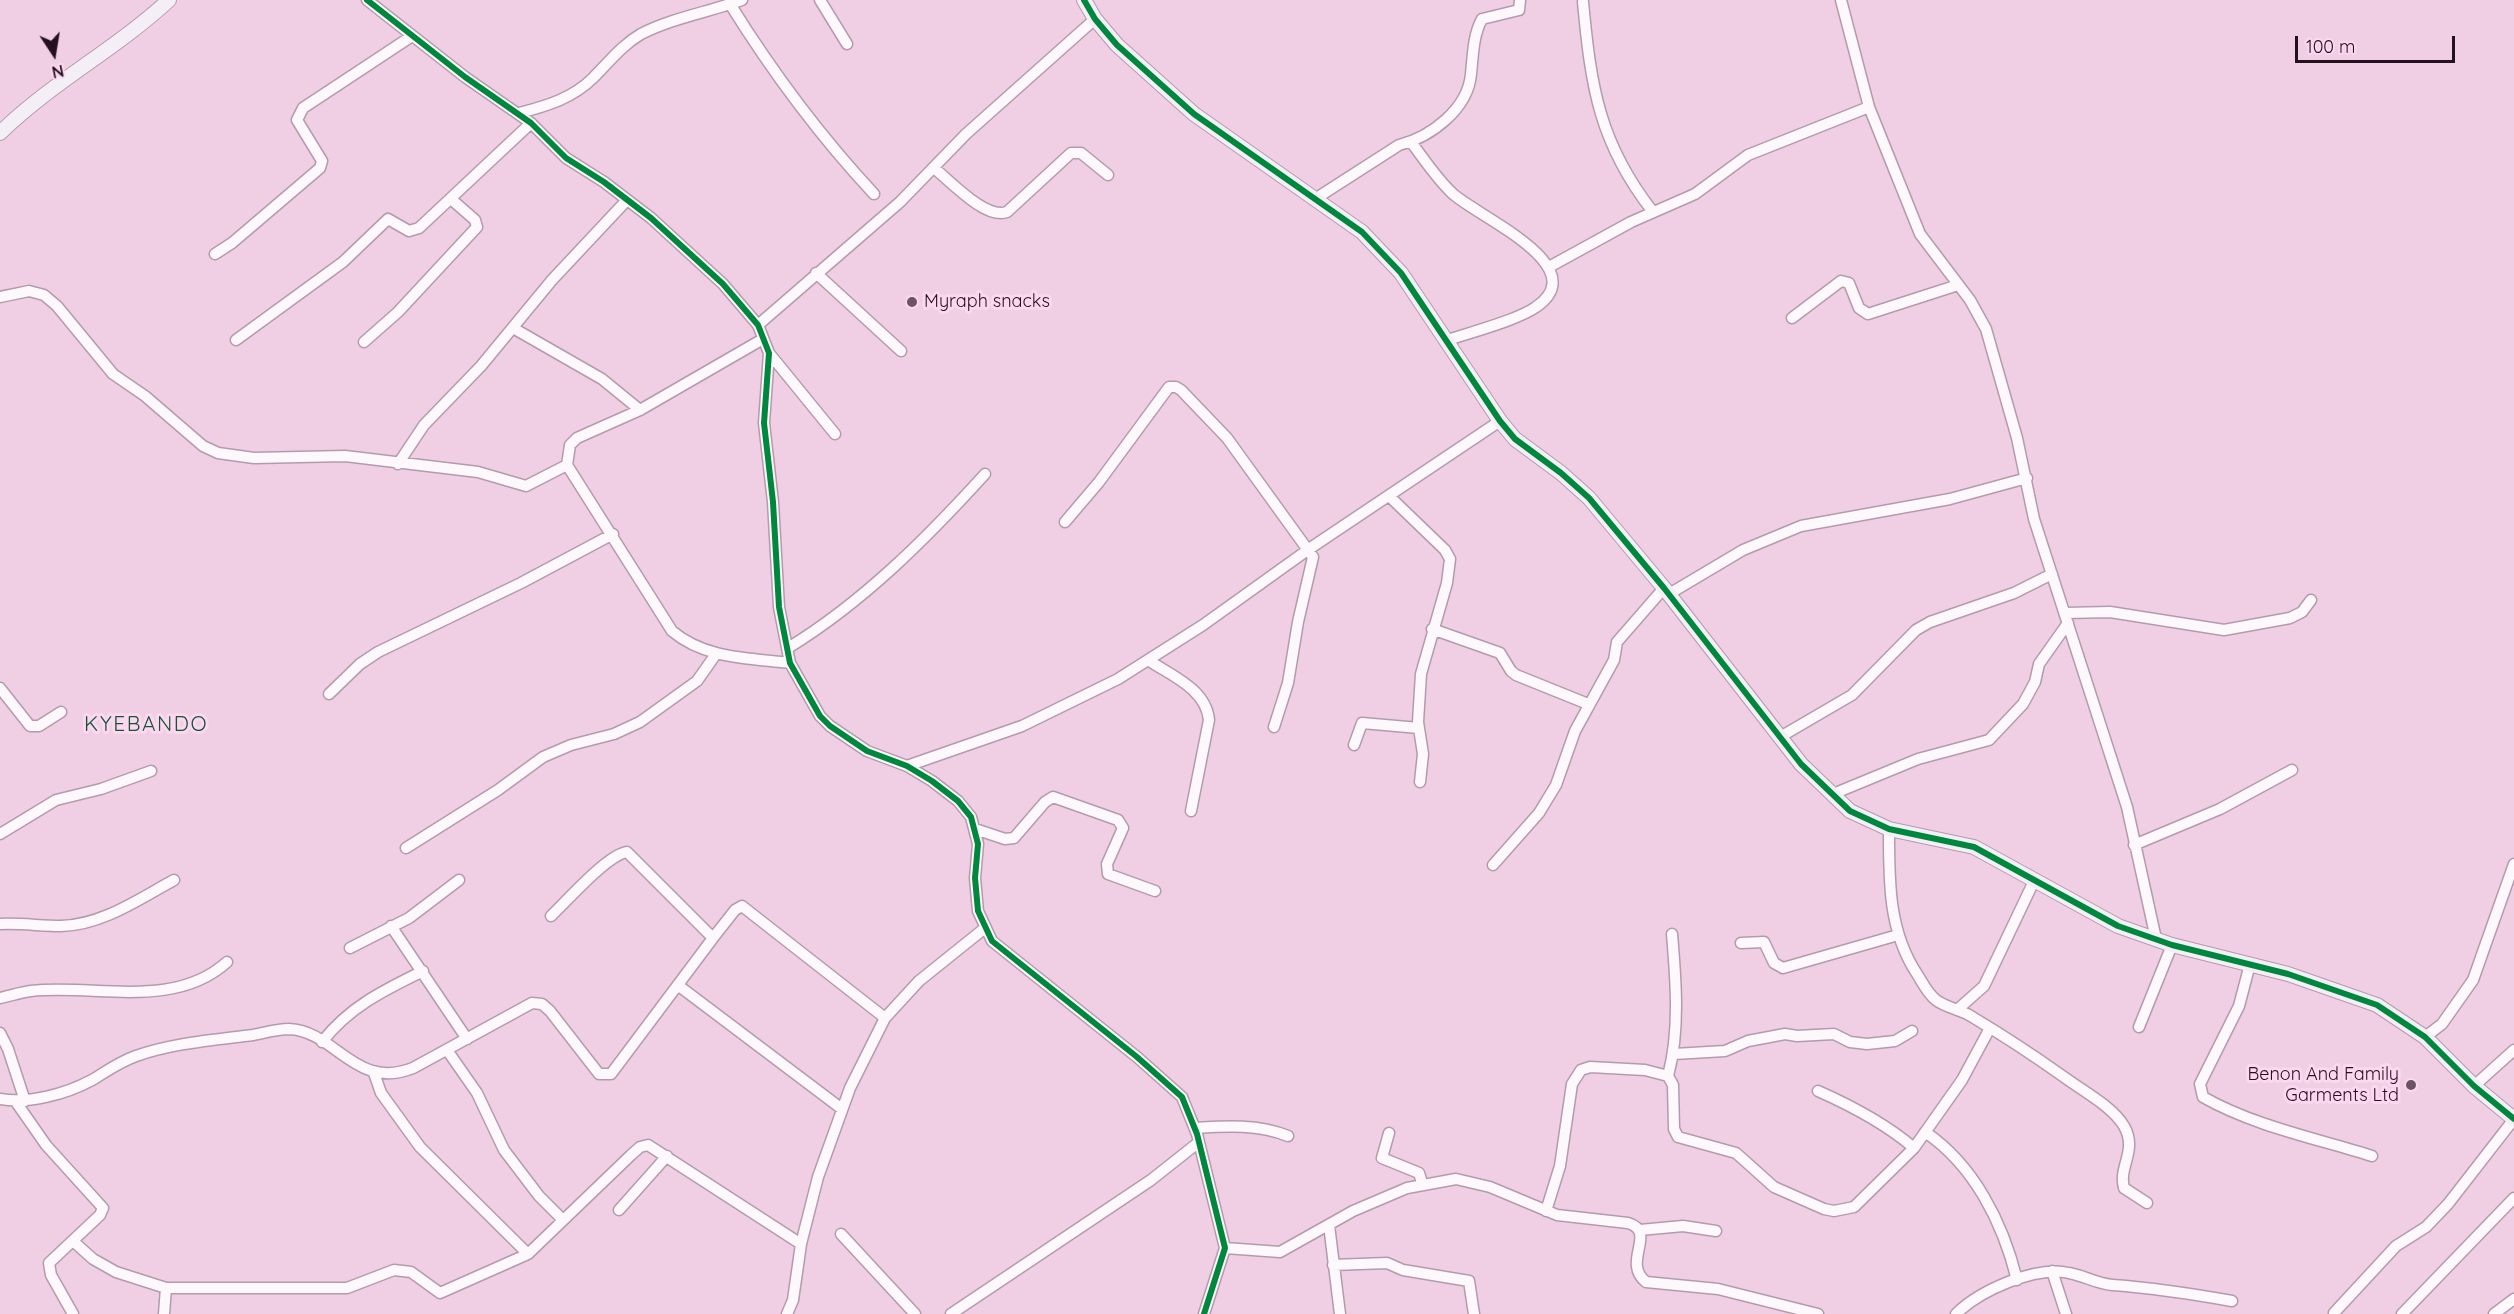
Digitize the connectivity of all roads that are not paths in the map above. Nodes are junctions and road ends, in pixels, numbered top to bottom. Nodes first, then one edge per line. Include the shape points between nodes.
1 (169, 0) edge
2 (367, 0) edge
3 (742, 0) edge
4 (820, 0) edge
5 (1083, 0) edge
6 (1520, 0) edge
7 (1841, 0) edge
8 (1584, 2) dead end
9 (730, 4) junction
10 (1095, 19) junction
11 (412, 36) junction
12 (847, 44) dead end
13 (1869, 106) junction
14 (519, 113) junction
15 (531, 123) junction
16 (0, 133) edge
17 (1412, 142) junction
18 (934, 168) junction
19 (1108, 175) dead end
20 (874, 194) dead end
21 (451, 199) junction
22 (1315, 199) junction
23 (627, 200) junction
24 (1653, 212) junction
25 (215, 254) dead end
26 (1550, 267) junction
27 (816, 273) junction
28 (1958, 285) junction
29 (0, 297) edge
30 (1792, 318) dead end
31 (758, 325) junction
32 (513, 328) junction
33 (763, 339) junction
34 (236, 340) dead end
35 (1445, 341) junction
36 (364, 342) dead end
37 (901, 351) dead end
38 (769, 353) junction
39 (640, 410) junction
40 (1500, 421) junction
41 (835, 434) dead end
42 (398, 464) junction
43 (567, 465) junction
44 (985, 474) dead end
45 (2027, 478) junction
46 (1389, 496) junction
47 (1065, 522) dead end
48 (613, 534) junction
49 (1309, 549) junction
50 (2052, 574) junction
51 (1666, 591) junction
52 (2311, 600) dead end
53 (2067, 618) junction
54 (1432, 629) junction
55 (788, 648) junction
56 (716, 654) junction
57 (1148, 660) junction
58 (790, 663) junction
59 (0, 688) edge
60 (329, 694) dead end
61 (1588, 704) junction
62 (61, 712) dead end
63 (1274, 727) dead end
64 (1419, 728) junction
65 (1780, 737) junction
66 (1354, 745) dead end
67 (907, 766) junction
68 (2292, 770) dead end
69 (151, 771) dead end
70 (1420, 782) dead end
71 (1833, 794) junction
72 (1191, 811) dead end
73 (975, 829) junction
74 (1889, 829) junction
75 (0, 834) edge
76 (2134, 845) junction
77 (406, 848) dead end
78 (2514, 864) edge
79 (1494, 865) dead end
80 (2035, 879) junction
81 (174, 880) dead end
82 (459, 880) dead end
83 (1155, 891) dead end
84 (551, 916) dead end
85 (0, 924) edge
86 (391, 926) junction
87 (985, 928) junction
88 (1672, 934) dead end
89 (1898, 935) junction
90 (713, 938) junction
91 (2156, 939) junction
92 (1741, 943) dead end
93 (2172, 945) junction
94 (350, 948) dead end
95 (227, 962) dead end
96 (2250, 964) junction
97 (423, 971) junction
98 (679, 986) junction
99 (0, 998) edge
100 (1957, 1010) junction
101 (885, 1018) junction
102 (2139, 1027) dead end
103 (1990, 1028) junction
104 (1912, 1031) dead end
105 (0, 1033) edge
106 (2425, 1037) junction
107 (467, 1039) junction
108 (322, 1042) junction
109 (447, 1050) junction
110 (2514, 1050) edge
111 (1674, 1054) junction
112 (374, 1072) junction
113 (1668, 1077) junction
114 (2474, 1086) junction
115 (1818, 1090) dead end
116 (0, 1099) edge
117 (21, 1102) junction
118 (842, 1109) junction
119 (2514, 1119) edge
120 (1195, 1128) junction
121 (1925, 1131) junction
122 (1389, 1133) dead end
123 (1288, 1136) dead end
124 (1199, 1142) junction
125 (1914, 1148) junction
126 (2372, 1155) dead end
127 (667, 1156) junction
128 (1422, 1183) junction
129 (2514, 1198) edge
130 (2147, 1203) dead end
131 (619, 1210) dead end
132 (1546, 1211) junction
133 (562, 1219) junction
134 (1329, 1224) junction
135 (1640, 1230) junction
136 (1716, 1231) dead end
137 (841, 1234) dead end
138 (74, 1242) junction
139 (801, 1244) junction
140 (1224, 1248) junction
141 (528, 1254) junction
142 (1333, 1265) junction
143 (2052, 1271) junction
144 (2017, 1280) junction
145 (166, 1288) junction
146 (2514, 1299) edge
147 (2232, 1301) dead end
148 (2334, 1313) edge
149 (72, 1314) edge
150 (164, 1314) edge
151 (787, 1314) edge
152 (915, 1314) edge
153 (951, 1314) edge
154 (1204, 1314) edge
155 (1340, 1314) edge
156 (1474, 1314) edge
157 (1818, 1314) edge
158 (1956, 1314) edge
159 (2066, 1314) edge
160 (2402, 1314) edge
161 (2493, 1314) edge

1 - 16 street
2 - 11 street
3 - 9 street
4 - 12 street
5 - 10 street
6 - 17 street via 1519,10 1482,20 1467,94 1448,116
7 - 13 street
8 - 24 street via 1595,101 1631,184
9 - 14 street via 641,34 574,93 549,106
9 - 20 street via 786,90
10 - 18 street via 966,134
10 - 22 street via 1194,114
11 - 14 street
11 - 25 street via 303,108 297,120 322,161 320,168
13 - 24 street via 1748,155 1695,194
13 - 28 street via 1920,234
14 - 15 street
15 - 21 street
15 - 23 street via 566,158
17 - 22 street via 1399,145
17 - 26 street via 1452,193 1521,240
18 - 19 street via 987,211 1001,214 1071,153 1081,153
18 - 27 street
21 - 34 street via 414,231 388,219 343,262
21 - 36 street via 475,220 477,227 398,312
22 - 35 street via 1362,232 1401,273
23 - 31 street via 723,284
23 - 32 street
24 - 26 street
26 - 35 street via 1553,287 1534,308
27 - 31 street
27 - 37 street
28 - 30 street via 1868,314 1859,308 1849,283 1841,281
28 - 45 street via 1986,329
29 - 42 street via 29,291 44,295 112,374 145,396 203,446 218,453 254,458 345,456
31 - 33 street
32 - 39 street via 602,379
32 - 42 street via 424,425
33 - 38 street
33 - 39 street
35 - 40 street
38 - 41 street
38 - 55 street via 764,423 779,607
39 - 43 street via 577,438 570,445
40 - 46 street
40 - 51 street via 1515,439 1589,498
42 - 43 street via 478,472 526,486
43 - 48 street
44 - 55 street via 898,563 828,623
45 - 50 street via 2034,519
45 - 51 street via 1950,499 1801,526 1743,550
46 - 49 street
46 - 54 street via 1449,555 1447,583
47 - 49 street via 1169,387 1176,387 1227,438
48 - 56 street via 672,631
48 - 60 street via 378,652
49 - 57 street
49 - 63 street via 1314,560 1288,683
50 - 53 street
50 - 65 street via 2014,593 1916,630 1852,696
51 - 61 street via 1617,642 1614,660
51 - 65 street
52 - 53 street via 2302,612 2290,618 2224,630 2110,612
53 - 71 street via 2039,664 2023,705 1989,740 1918,759
53 - 76 street via 2127,807
54 - 61 street via 1500,653 1516,675
54 - 64 street via 1421,674
55 - 58 street
56 - 58 street
56 - 77 street via 697,681 640,722 543,757
57 - 67 street via 1022,726
57 - 72 street via 1202,697 1208,709
58 - 67 street via 820,716 830,726 867,751
59 - 62 street via 30,726 39,726
61 - 79 street via 1556,784 1539,813
64 - 66 street via 1362,723
64 - 70 street via 1423,754
65 - 71 street via 1801,764
67 - 73 street via 958,801
68 - 76 street via 2220,809
69 - 75 street via 56,800
71 - 74 street via 1850,811
73 - 83 street via 1014,838 1053,797 1096,810 1118,820 1122,828 1107,864 1108,874
73 - 87 street via 975,897
74 - 80 street via 1974,847
74 - 89 street via 1892,908
76 - 91 street
78 - 106 street via 2472,980 2442,1024
80 - 91 street via 2118,926
80 - 100 street via 1984,986
81 - 85 street via 110,915 83,922 62,926
82 - 86 street via 409,918
84 - 90 street via 598,871 627,852
86 - 94 street
86 - 97 street
87 - 101 street via 919,981
87 - 120 street via 1005,953 1173,1087 1182,1097
88 - 111 street via 1676,981
89 - 92 street via 1783,968 1774,963 1764,942
89 - 100 street via 1929,994
90 - 98 street
90 - 101 street via 742,906
91 - 93 street
93 - 96 street
93 - 102 street
95 - 99 street via 213,974 186,985 113,992 32,991
96 - 106 street via 2377,1005
96 - 126 street via 2239,1006 2200,1084 2203,1097 2252,1120
97 - 107 street
97 - 108 street via 339,1020
98 - 107 street via 607,1076 599,1074 542,1004 528,1004
98 - 118 street
100 - 103 street
101 - 118 street
103 - 121 street via 1962,1080
103 - 130 street via 2117,1118 2131,1147 2124,1188
104 - 111 street via 1895,1041 1867,1044 1834,1034 1785,1034 1748,1041 1725,1051
105 - 117 street
106 - 114 street
107 - 109 street
108 - 112 street
108 - 117 street via 287,1029 192,1043 138,1055 112,1065 91,1080
109 - 112 street via 404,1072 388,1076
109 - 133 street via 477,1093 504,1150
110 - 114 street
111 - 113 street
112 - 141 street via 381,1093 420,1147
113 - 125 street via 1673,1085 1674,1129 1678,1137 1736,1154 1774,1187 1824,1209 1854,1207
113 - 132 street via 1646,1070 1590,1067 1576,1076 1560,1166
114 - 119 street
115 - 125 street via 1847,1104
116 - 117 street
117 - 138 street via 46,1145 103,1208
118 - 139 street via 818,1177
119 - 148 street via 2448,1204 2426,1227 2396,1246
120 - 123 street via 1251,1126
120 - 124 street
121 - 125 street
121 - 144 street via 1945,1146 1997,1219
122 - 128 street via 1382,1158 1419,1173
124 - 140 street
124 - 153 street via 1151,1179
127 - 131 street
127 - 133 street via 648,1145 640,1147
127 - 139 street
128 - 132 street via 1456,1179 1473,1182
128 - 134 street via 1353,1210
129 - 160 street
132 - 135 street via 1628,1223
133 - 141 street
134 - 140 street via 1280,1252
134 - 142 street
135 - 136 street via 1683,1226
135 - 157 street via 1636,1269 1646,1281 1718,1289
137 - 152 street
138 - 145 street via 93,1259 117,1272
138 - 149 street via 52,1257 48,1269
139 - 151 street via 793,1300
140 - 154 street
141 - 145 street via 440,1293 411,1272 394,1270 347,1288
142 - 155 street
142 - 156 street via 1387,1263 1403,1270 1469,1281
143 - 144 street
143 - 147 street via 2068,1272 2097,1283
143 - 159 street
144 - 158 street via 1968,1302
145 - 150 street
146 - 161 street

